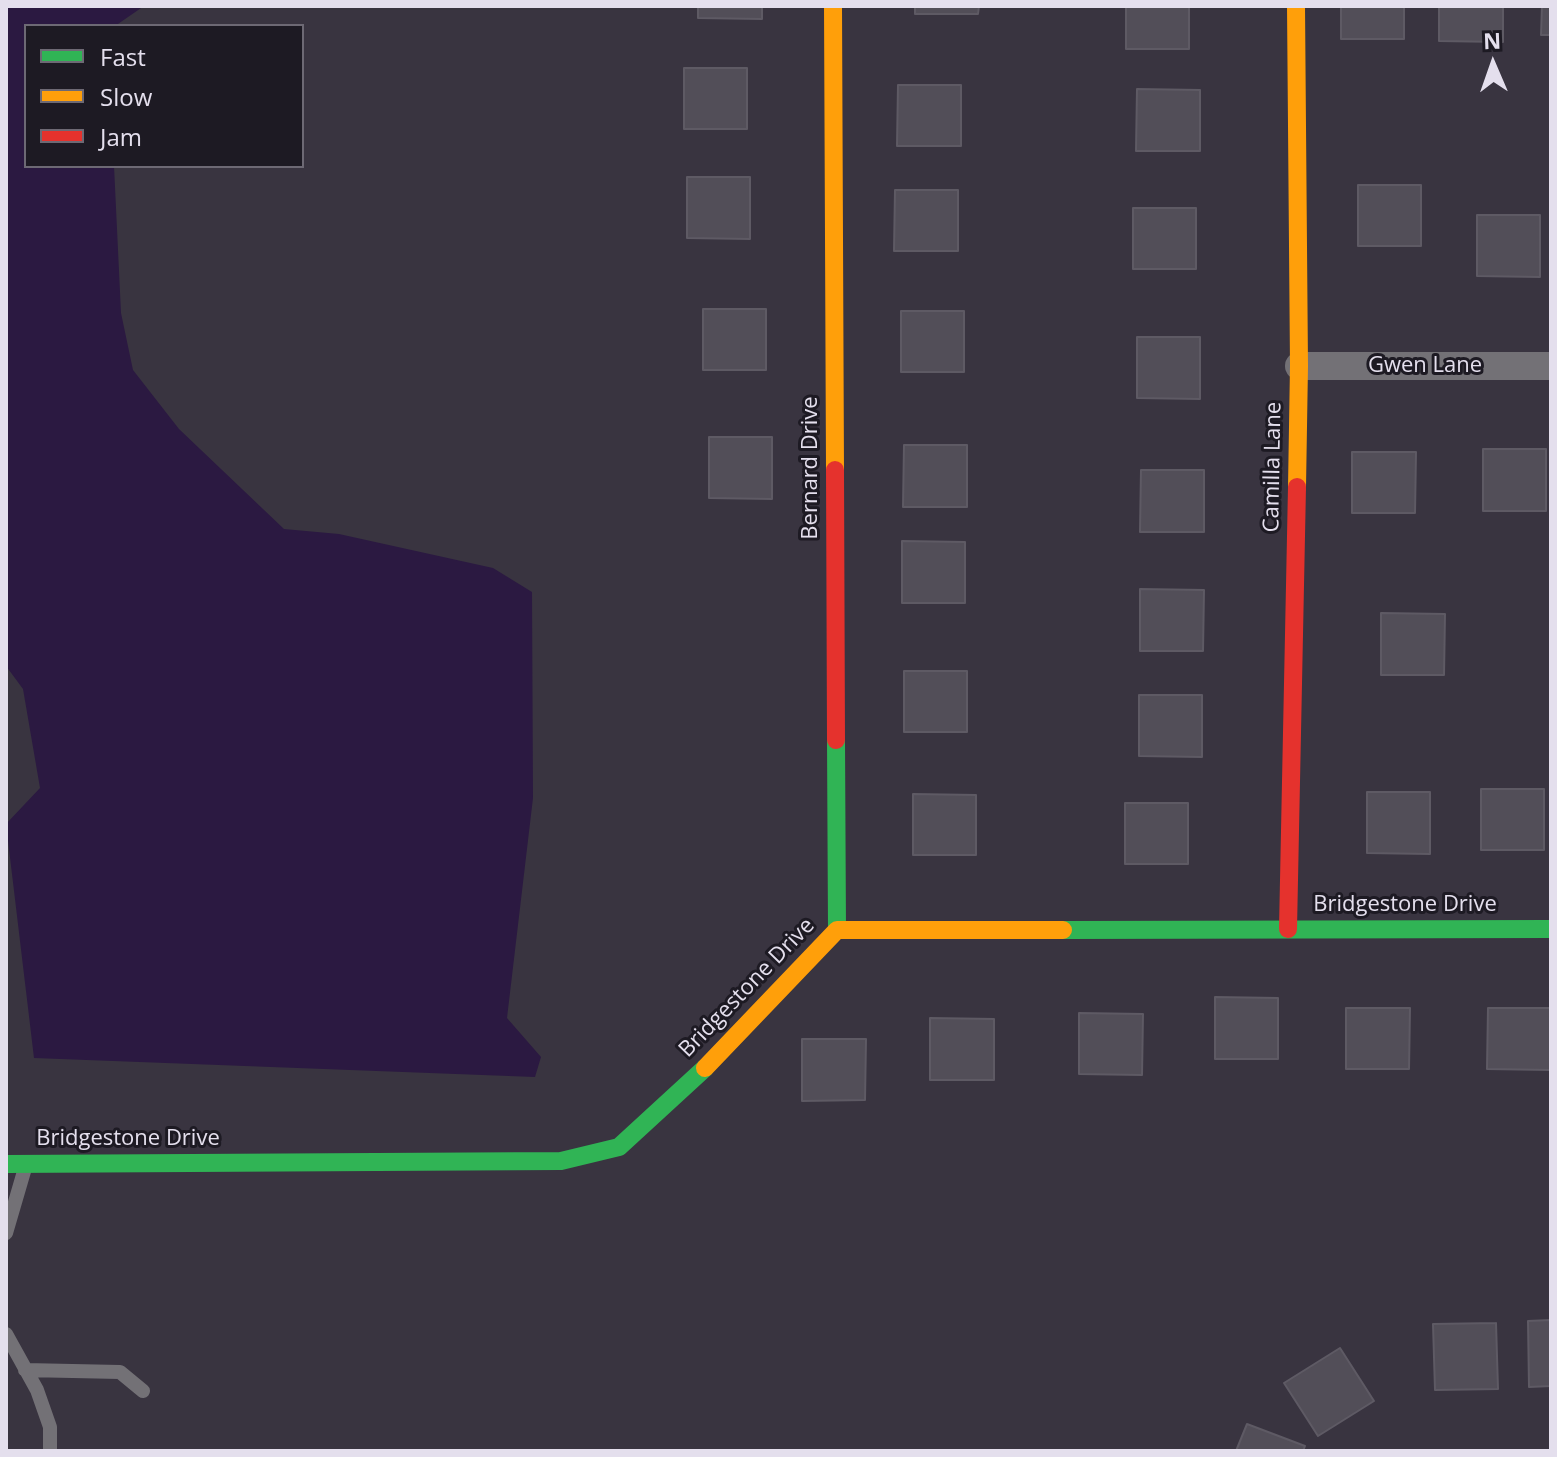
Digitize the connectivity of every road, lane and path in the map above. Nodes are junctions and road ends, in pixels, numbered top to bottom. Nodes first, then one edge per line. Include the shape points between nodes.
1 (833, 6) edge
2 (1296, 6) edge
3 (1299, 366) junction
4 (1551, 366) edge
5 (1288, 929) junction
6 (1551, 929) edge
7 (837, 930) junction
8 (6, 1164) edge
9 (26, 1164) junction
10 (6, 1233) edge
11 (6, 1334) edge
12 (25, 1370) junction
13 (143, 1391) dead end
14 (50, 1451) edge

1 - 7 street, Bernard Drive
2 - 3 street, Camilla Lane
3 - 4 street, Gwen Lane
3 - 5 street, Camilla Lane
5 - 6 street, Bridgestone Drive
5 - 7 street, Bridgestone Drive
7 - 9 street, Bridgestone Drive via 720,1054 619,1147 561,1161
8 - 9 street, Bridgestone Drive
9 - 10 lane
11 - 12 lane
12 - 13 lane via 120,1372
12 - 14 lane via 50,1427

